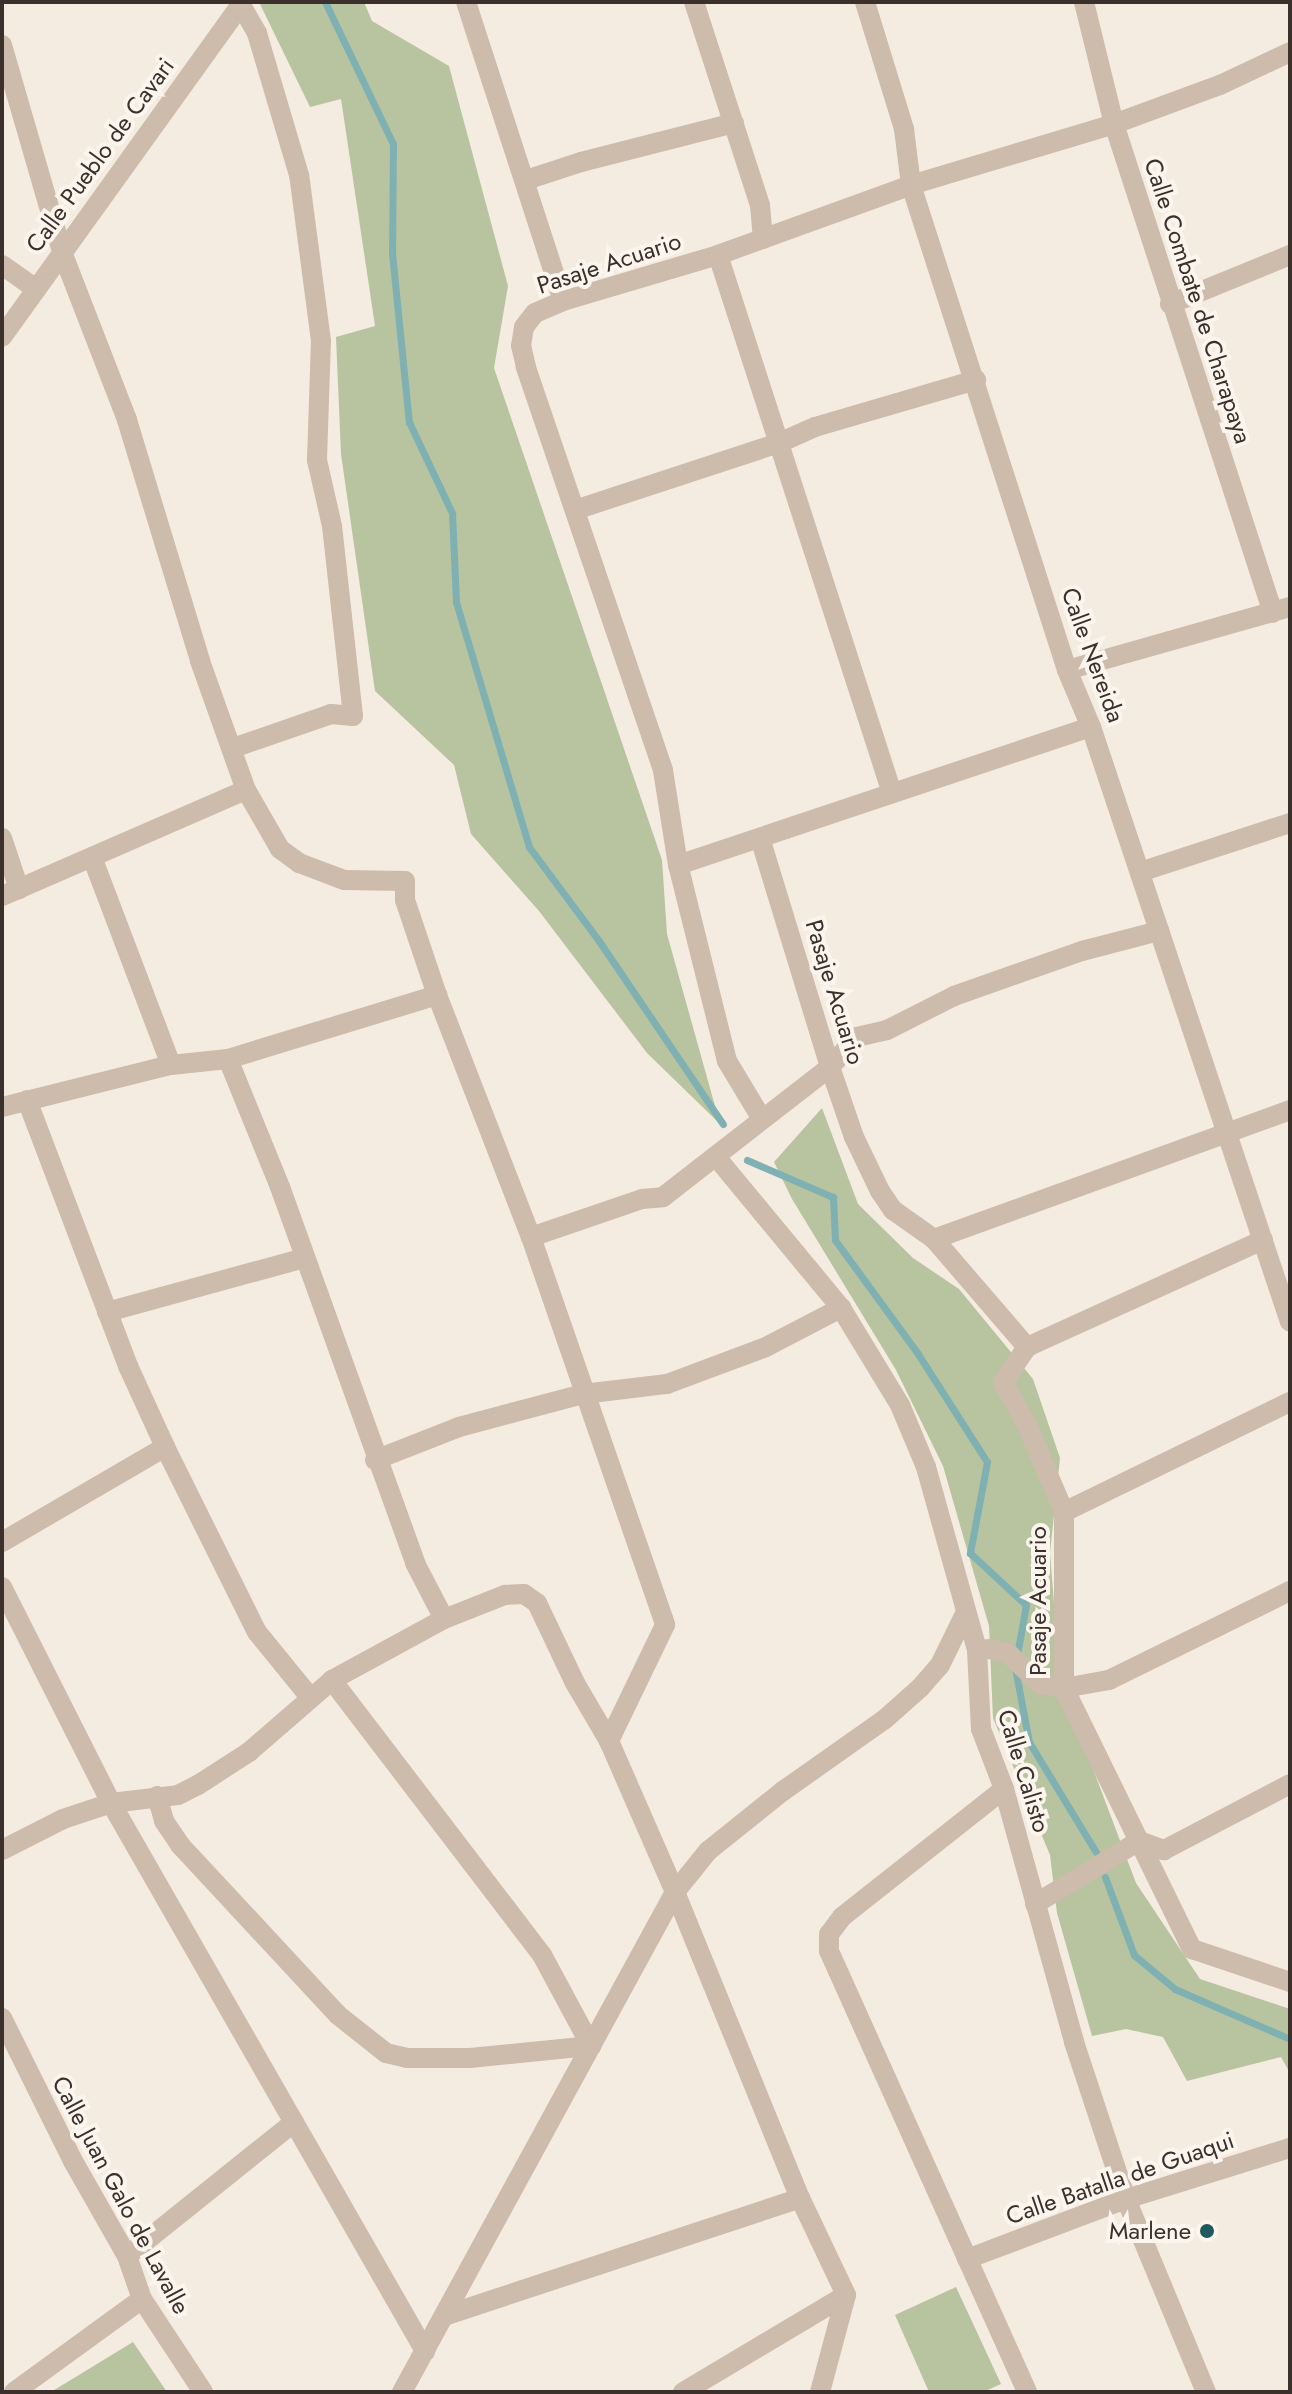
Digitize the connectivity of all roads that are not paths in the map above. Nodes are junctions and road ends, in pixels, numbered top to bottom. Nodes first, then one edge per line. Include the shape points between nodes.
1 (466, 2) edge
2 (694, 2) edge
3 (865, 2) edge
4 (1084, 2) edge
5 (240, 3) edge
6 (2, 45) edge
7 (1290, 52) edge
8 (734, 123) junction
9 (1114, 124) junction
10 (526, 180) junction
11 (911, 185) junction
12 (763, 239) junction
13 (62, 252) junction
14 (718, 255) junction
15 (1290, 255) edge
16 (2, 265) edge
17 (36, 289) junction
18 (563, 301) junction
19 (1170, 304) junction
20 (2, 337) edge
21 (976, 380) junction
22 (779, 443) junction
23 (575, 510) junction
24 (1282, 610) edge
25 (1067, 670) junction
26 (1091, 727) junction
27 (233, 748) junction
28 (246, 790) junction
29 (892, 793) junction
30 (1290, 823) edge
31 (2, 838) edge
32 (760, 838) junction
33 (92, 857) junction
34 (678, 865) junction
35 (1140, 872) junction
36 (10, 893) edge
37 (1159, 931) junction
38 (437, 995) junction
39 (228, 1059) junction
40 (171, 1065) junction
41 (830, 1067) junction
42 (27, 1100) junction
43 (2, 1107) edge
44 (1290, 1110) edge
45 (762, 1119) junction
46 (1227, 1132) junction
47 (717, 1158) junction
48 (531, 1237) junction
49 (934, 1239) junction
50 (1263, 1240) junction
51 (305, 1258) junction
52 (841, 1308) junction
53 (107, 1312) junction
54 (1290, 1322) edge
55 (1027, 1347) junction
56 (583, 1394) junction
57 (1290, 1402) edge
58 (165, 1447) junction
59 (375, 1460) junction
60 (1064, 1512) junction
61 (2, 1542) edge
62 (2, 1587) edge
63 (1290, 1591) edge
64 (966, 1612) junction
65 (444, 1619) junction
66 (977, 1650) junction
67 (332, 1680) junction
68 (1064, 1688) junction
69 (309, 1696) junction
70 (609, 1741) junction
71 (1290, 1784) edge
72 (1004, 1789) junction
73 (157, 1796) junction
74 (111, 1803) junction
75 (1139, 1841) junction
76 (2, 1850) edge
77 (675, 1892) junction
78 (1035, 1904) junction
79 (1290, 1982) edge
80 (2, 2018) edge
81 (591, 2046) junction
82 (294, 2122) junction
83 (1290, 2148) edge
84 (800, 2198) junction
85 (1126, 2199) junction
86 (127, 2256) junction
87 (967, 2259) junction
88 (846, 2295) junction
89 (142, 2299) junction
90 (447, 2315) junction
91 (425, 2351) junction
92 (14, 2392) edge
93 (203, 2392) edge
94 (402, 2392) edge
95 (683, 2392) edge
96 (820, 2392) edge
97 (1027, 2392) edge
98 (1206, 2392) edge

1 - 10 street
2 - 8 street
3 - 11 street, Calle Nereida via 904,129
4 - 9 street, Calle Combate de Charapaya
5 - 13 street, Calle Pueblo de Cavari
5 - 27 street via 257,33 299,175 321,341 317,460 332,526 353,716 331,714
6 - 13 street
7 - 9 street, Pasaje Acuario via 1220,85
8 - 10 street
8 - 12 street via 760,205
9 - 11 street, Pasaje Acuario
9 - 19 street, Calle Combate de Charapaya
10 - 18 street
11 - 12 street, Pasaje Acuario
11 - 21 street, Calle Nereida
12 - 14 street, Pasaje Acuario
13 - 17 street, Calle Pueblo de Cavari
13 - 27 street via 127,420 200,661
14 - 18 street, Pasaje Acuario
14 - 22 street
15 - 19 street
16 - 17 street
17 - 20 street, Calle Pueblo de Cavari
18 - 23 street, Pasaje Acuario via 535,313 524,327 521,346
19 - 24 street, Calle Combate de Charapaya
21 - 22 street via 815,427
21 - 25 street, Calle Nereida
22 - 23 street
22 - 29 street
23 - 34 street, Pasaje Acuario via 663,770
24 - 25 street
25 - 26 street, Calle Nereida
26 - 29 street
26 - 35 street, Calle Nereida
27 - 28 street
28 - 33 street
28 - 38 street via 280,849 299,863 344,880 405,881 405,900
29 - 32 street
30 - 35 street
31 - 36 street
32 - 34 street
32 - 41 street, Pasaje Acuario
33 - 36 street
33 - 40 street
34 - 45 street, Pasaje Acuario via 727,1061
35 - 37 street, Calle Nereida
37 - 41 street via 1113,940 954,996 887,1030 857,1037
37 - 46 street, Calle Nereida
38 - 39 street
38 - 48 street
39 - 40 street
39 - 51 street
40 - 42 street
41 - 45 street
41 - 49 street, Pasaje Acuario via 880,1191 893,1210
42 - 43 street
42 - 53 street
44 - 46 street
45 - 47 street
46 - 49 street
46 - 50 street, Calle Nereida
47 - 48 street via 663,1197 642,1199
47 - 52 street, Calle Calisto
48 - 56 street
49 - 55 street, Pasaje Acuario
50 - 54 street, Calle Nereida
50 - 55 street
51 - 53 street
51 - 59 street
52 - 56 street via 766,1347 667,1384
52 - 64 street, Calle Calisto via 900,1405 926,1467
53 - 58 street
55 - 60 street, Pasaje Acuario via 1003,1382
56 - 59 street via 459,1427
56 - 70 street via 665,1625
57 - 60 street
58 - 61 street
58 - 69 street via 257,1632
59 - 65 street via 415,1563
60 - 68 street, Pasaje Acuario
62 - 74 street
63 - 68 street via 1109,1680
64 - 66 street, Calle Calisto
64 - 77 street via 940,1665 920,1688 708,1851
65 - 67 street
65 - 70 street via 505,1595 524,1594 537,1603
66 - 68 street via 1009,1654 1040,1684
66 - 72 street, Calle Calisto via 981,1729
67 - 69 street
67 - 81 street via 542,1955
68 - 75 street, Pasaje Acuario
69 - 73 street via 249,1752 178,1795
70 - 77 street
71 - 75 street via 1164,1850
72 - 78 street, Calle Calisto
72 - 87 street via 842,1917 829,1934 829,1951
73 - 74 street
73 - 81 street via 164,1821 181,1846 338,2015 386,2053 470,2058
74 - 76 street via 63,1819
74 - 82 street
75 - 78 street
75 - 79 street, Pasaje Acuario via 1192,1949
77 - 81 street
77 - 84 street
78 - 85 street, Calle Calisto
80 - 86 street, Calle Juan Galo de Lavalle
81 - 90 street
82 - 86 street
82 - 91 street
83 - 85 street, Calle Batalla de Guaqui
84 - 88 street
84 - 90 street
85 - 87 street, Calle Batalla de Guaqui
85 - 98 street, Calle Calisto
86 - 89 street, Calle Juan Galo de Lavalle
87 - 97 street
88 - 95 street
88 - 96 street
89 - 92 street
89 - 93 street, Calle Juan Galo de Lavalle
90 - 91 street
91 - 94 street

